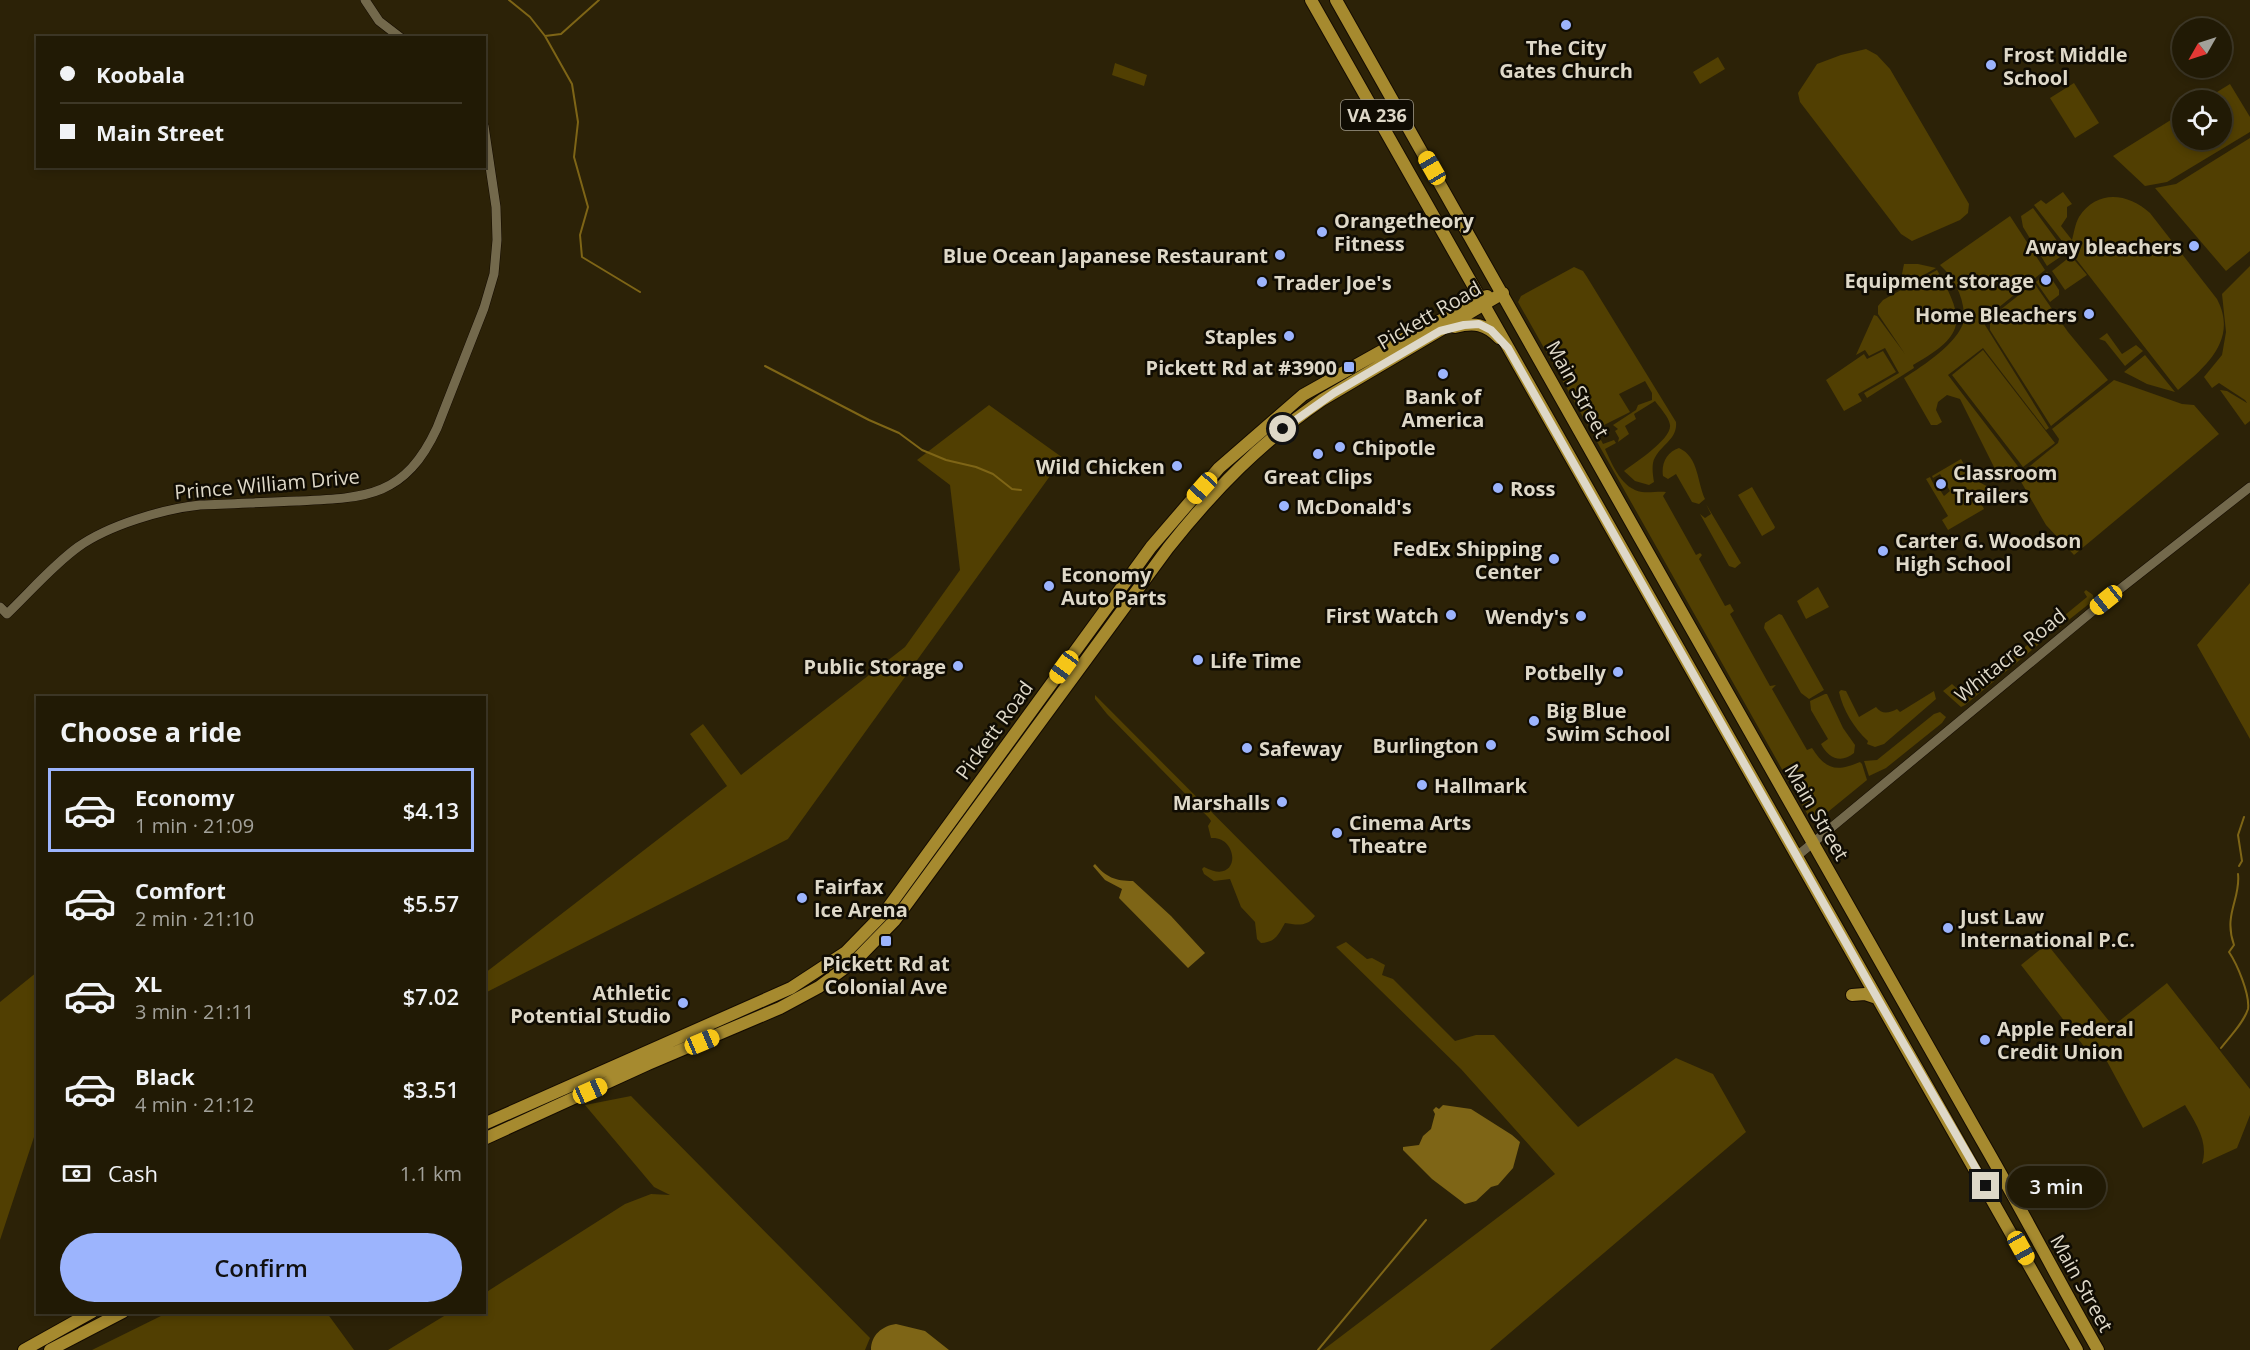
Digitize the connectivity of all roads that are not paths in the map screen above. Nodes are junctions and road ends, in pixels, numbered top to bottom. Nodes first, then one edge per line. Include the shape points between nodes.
1 (365, 0) edge
2 (1311, 0) edge
3 (1336, 0) edge
4 (398, 36) edge
5 (486, 140) edge
6 (1503, 293) junction
7 (1482, 302) junction
8 (1440, 331) junction
9 (1508, 348) junction
10 (2250, 487) edge
11 (3, 610) edge
12 (1812, 843) junction
13 (1797, 856) junction
14 (1852, 995) dead end
15 (1877, 998) junction
16 (486, 1123) edge
17 (486, 1138) edge
18 (88, 1314) edge
19 (119, 1314) edge
20 (24, 1350) edge
21 (50, 1350) edge
22 (2077, 1350) edge
23 (2098, 1350) edge

1 - 4 street via 379,21
2 - 7 main road, VA 236
3 - 6 main road, VA 236
5 - 11 street, Prince William Drive via 496,207 494,274 437,428 429,446 410,470 387,487 358,497 184,507 121,526 78,547
6 - 7 main road, Pickett Road
6 - 12 main road, Main Street / VA 236
7 - 8 main road, Pickett Road
7 - 9 main road, Main Street / VA 236
7 - 16 main road, Pickett Road via 1395,343 1303,395 1219,468 1151,547 885,912 846,952 790,987
8 - 9 main road via 1479,324 1491,330
8 - 17 main road, Pickett Road via 1297,417 1251,455 1208,501 1168,548 896,920 857,958 819,987 780,1008
9 - 13 main road, Main Street / VA 236
10 - 12 street, Whitacre Road via 2106,600
12 - 13 street, Whitacre Road
12 - 23 main road, Main Street / VA 236
13 - 15 main road, Main Street / VA 236
14 - 15 main road
15 - 22 main road, Main Street / VA 236
18 - 20 main road
19 - 21 main road

